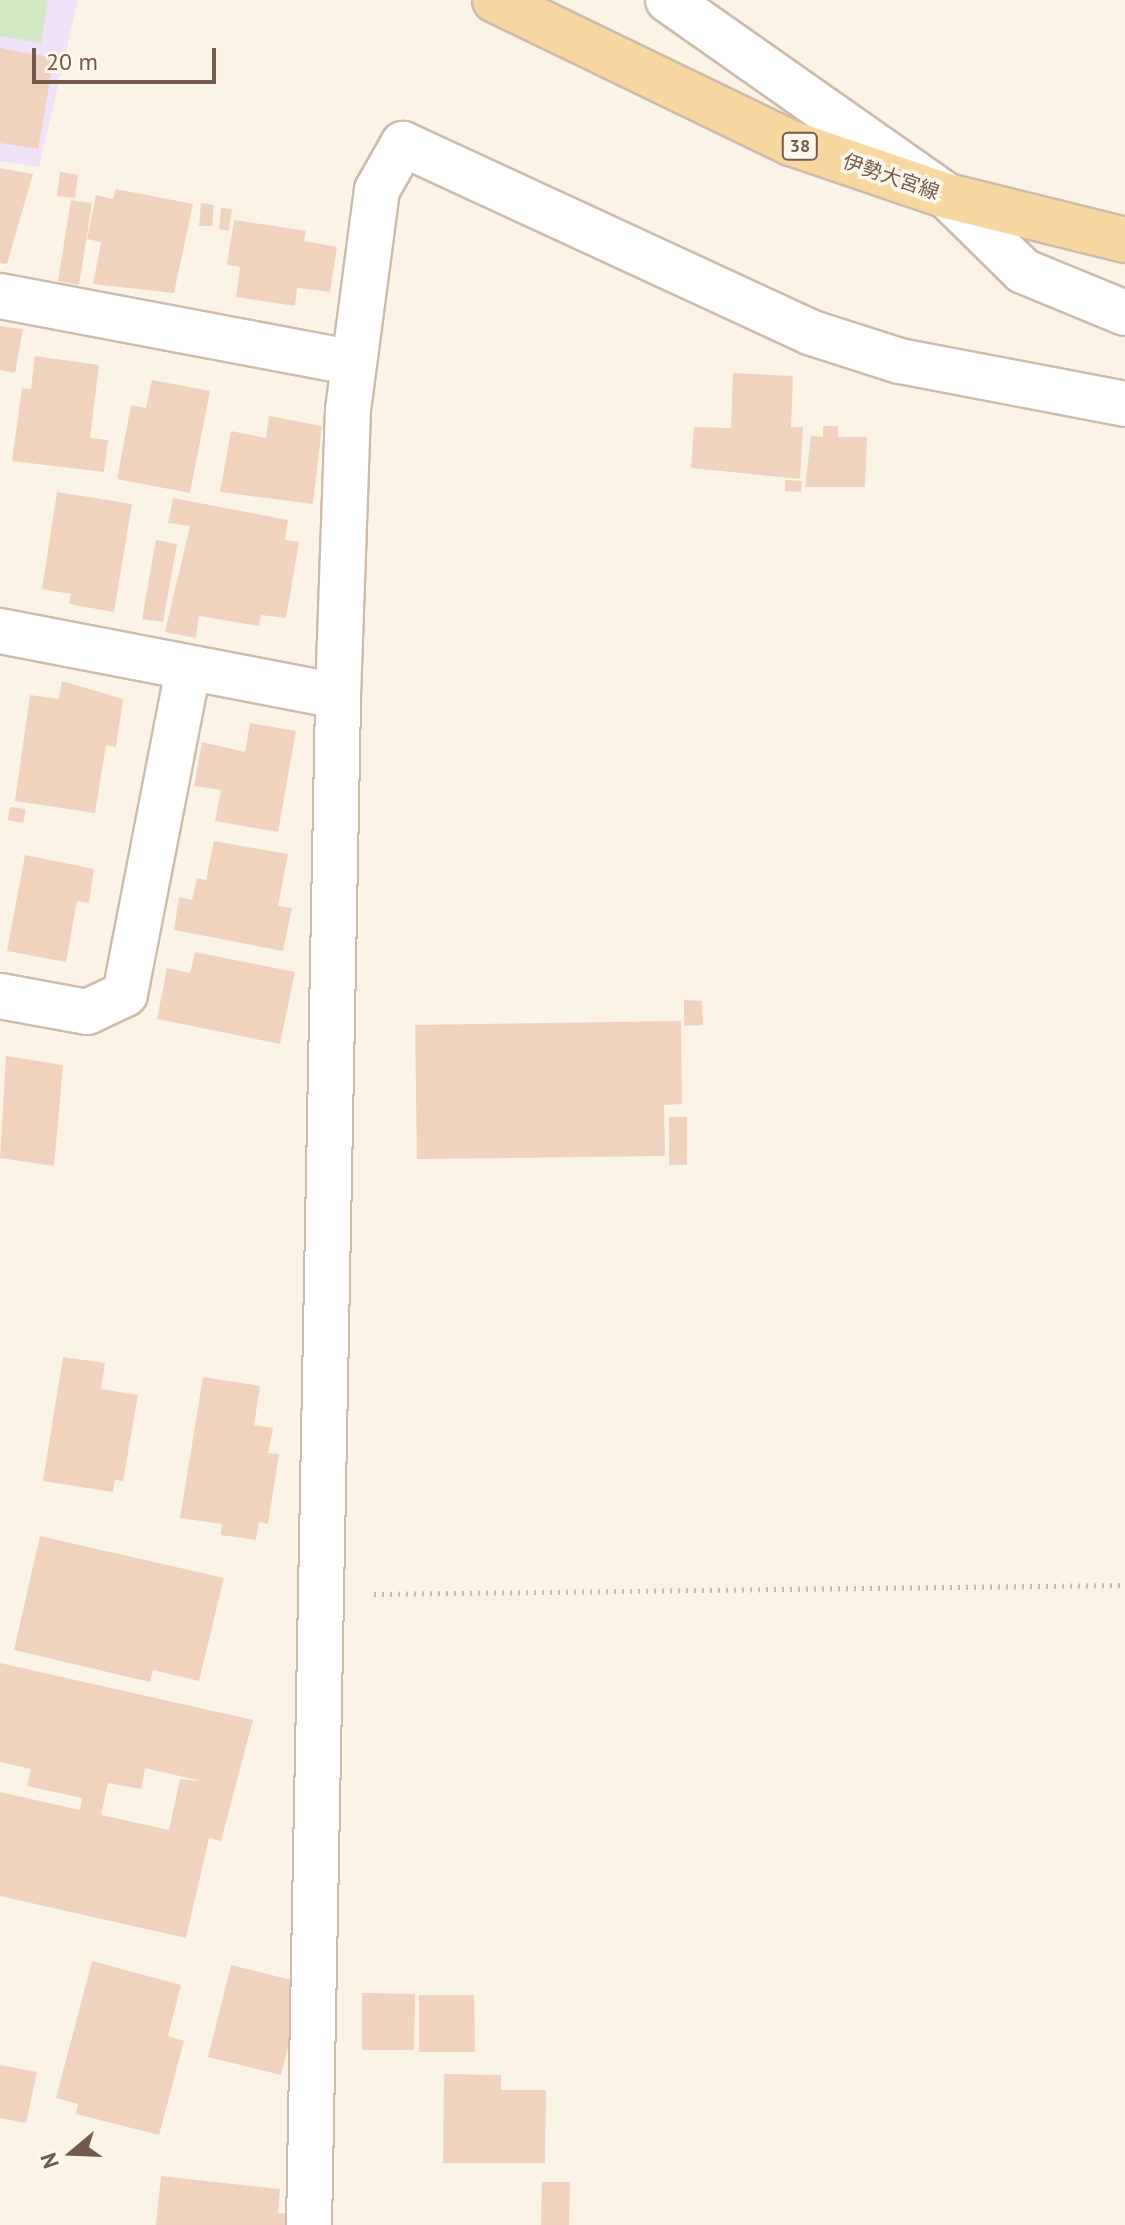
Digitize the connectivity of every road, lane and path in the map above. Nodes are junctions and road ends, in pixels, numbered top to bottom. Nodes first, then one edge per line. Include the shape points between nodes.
1 (495, 0) edge
2 (668, 0) edge
3 (947, 196) junction
4 (1125, 240) edge
5 (0, 296) edge
6 (1125, 313) edge
7 (354, 363) junction
8 (1125, 404) edge
9 (0, 631) edge
10 (188, 669) junction
11 (338, 696) junction
12 (0, 996) edge
13 (1125, 1585) edge
14 (325, 1594) junction
15 (309, 2225) edge

1 - 3 main road, 伊勢大宮線 / 38 via 791,143
2 - 3 street
3 - 4 main road, 伊勢大宮線 / 38
3 - 6 street via 1023,271
5 - 7 street
7 - 8 street via 377,190 403,144 809,332 900,361
7 - 11 street
9 - 10 street
10 - 11 street
10 - 12 street via 125,994 87,1012
11 - 14 street
13 - 14 path
14 - 15 street

